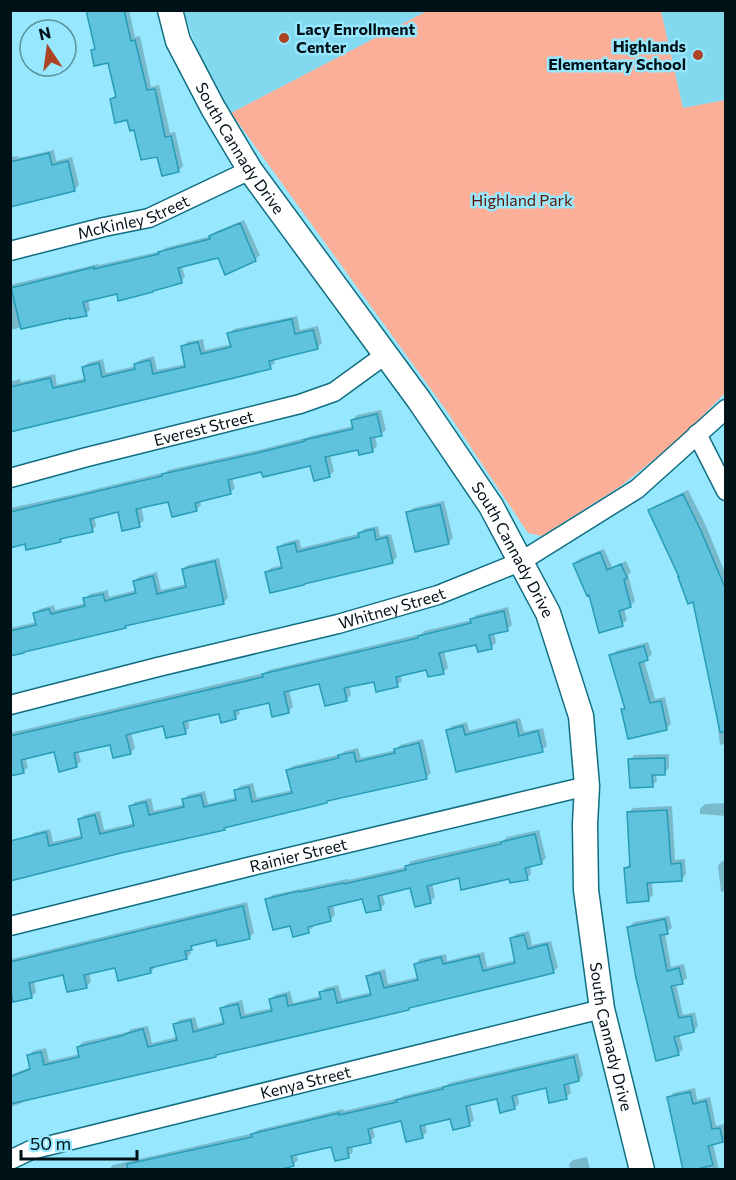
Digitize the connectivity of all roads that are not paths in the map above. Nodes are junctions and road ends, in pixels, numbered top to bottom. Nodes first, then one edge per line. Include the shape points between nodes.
1 (170, 10) edge
2 (250, 170) junction
3 (10, 251) edge
4 (385, 355) junction
5 (726, 410) edge
6 (697, 434) junction
7 (10, 478) edge
8 (726, 491) edge
9 (520, 562) junction
10 (10, 705) edge
11 (587, 786) junction
12 (10, 926) edge
13 (602, 1009) junction
14 (10, 1160) edge
15 (642, 1170) edge

1 - 2 street, South Cannady Drive via 178,41
2 - 3 street, McKinley Street via 149,218
2 - 4 street, South Cannady Drive
4 - 7 street, Everest Street via 334,392 300,404
4 - 9 street, South Cannady Drive via 491,506
5 - 6 street, Whitney Street
6 - 8 street
6 - 9 street, Whitney Street via 637,489
9 - 10 street, Whitney Street via 438,595 338,624
9 - 11 street, South Cannady Drive via 548,613 581,716
11 - 12 street, Rainier Street
11 - 13 street, South Cannady Drive via 586,891
13 - 14 street, Kenya Street via 31,1150
13 - 15 street, South Cannady Drive

